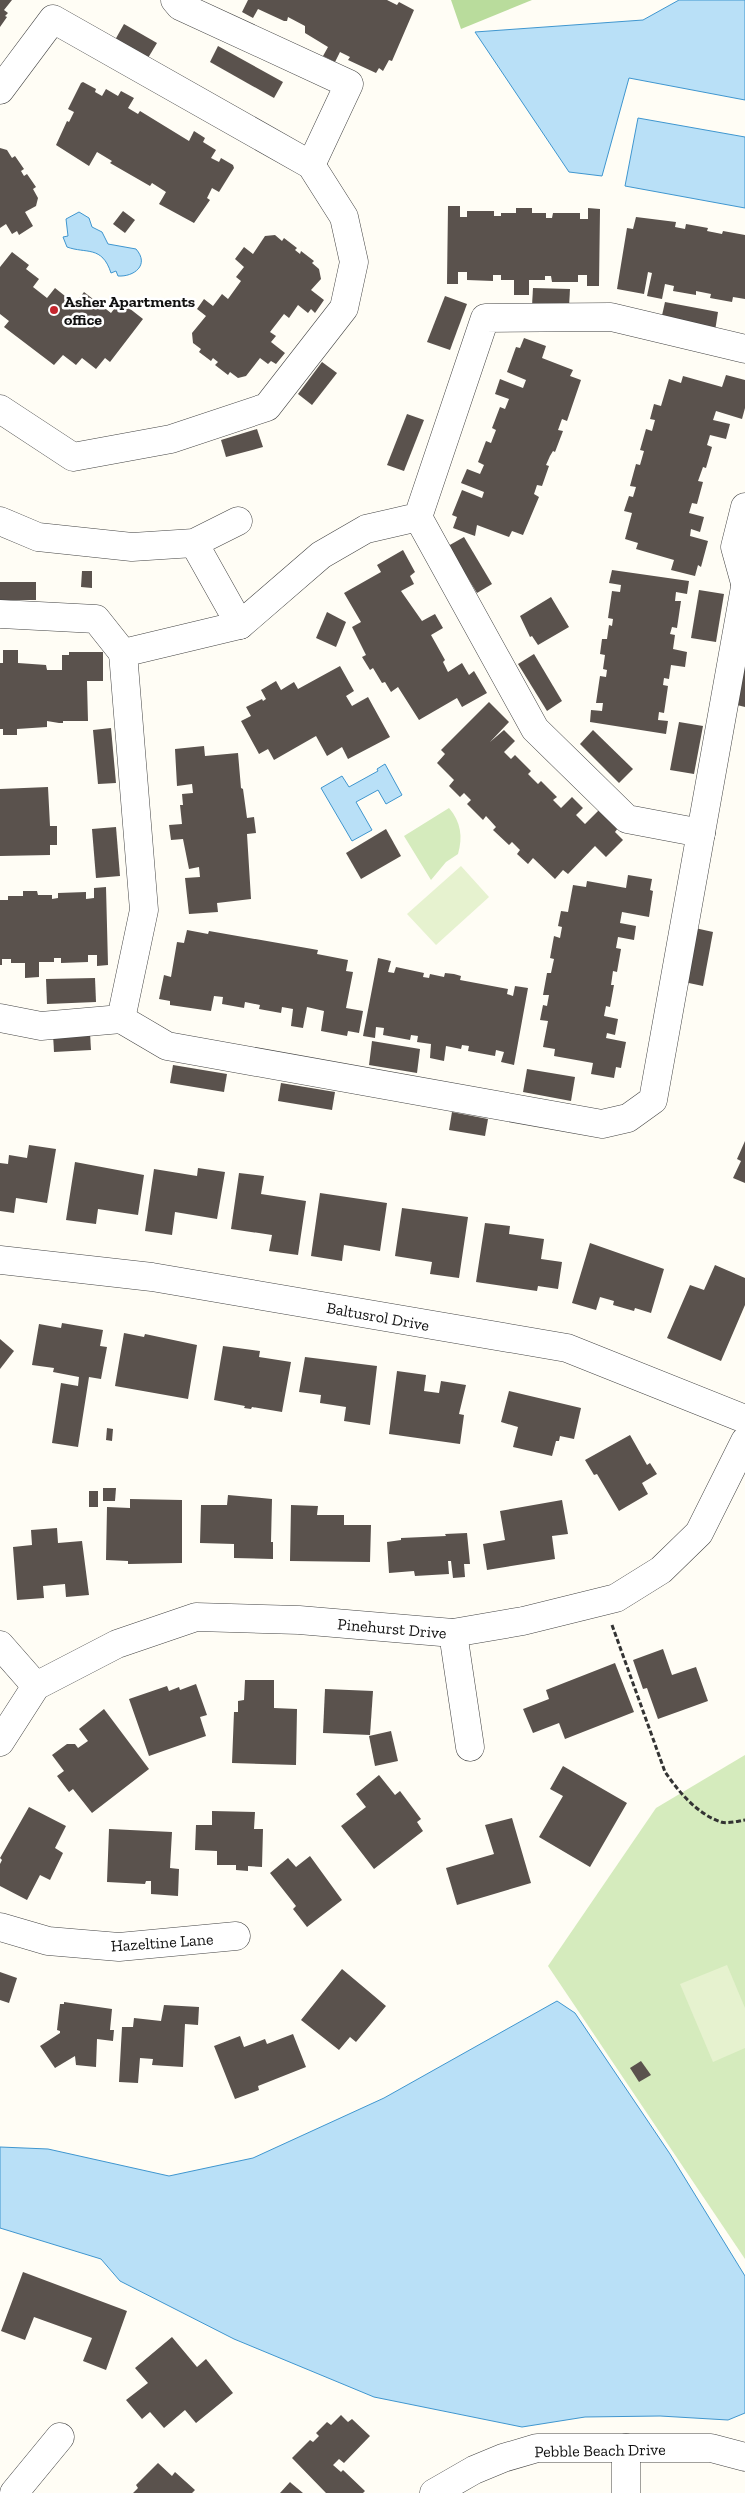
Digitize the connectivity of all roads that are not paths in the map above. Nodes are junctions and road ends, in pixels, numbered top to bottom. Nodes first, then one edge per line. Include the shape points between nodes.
1 (175, 0) edge
2 (59, 9) edge
3 (0, 90) edge
4 (311, 165) junction
5 (745, 349) edge
6 (0, 410) edge
7 (745, 507) edge
8 (418, 517) junction
9 (0, 521) edge
10 (238, 521) dead end
11 (194, 543) junction
12 (745, 583) edge
13 (745, 587) edge
14 (0, 614) edge
15 (240, 625) junction
16 (123, 653) junction
17 (701, 833) junction
18 (0, 1018) edge
19 (121, 1019) junction
20 (0, 1260) edge
21 (745, 1418) edge
22 (745, 1441) edge
23 (453, 1634) junction
24 (0, 1645) edge
25 (36, 1686) junction
26 (0, 1742) edge
27 (470, 1748) dead end
28 (0, 1927) edge
29 (236, 1936) dead end
30 (60, 2437) dead end
31 (626, 2448) junction
32 (745, 2457) edge
33 (14, 2493) edge
34 (434, 2493) edge
35 (626, 2493) edge

1 - 4 street via 180,6 349,84
2 - 3 street
2 - 4 street
4 - 6 street via 344,217 354,262 344,308 268,407 171,439 73,457
5 - 8 street via 611,317 485,318
7 - 12 street via 735,548
8 - 15 street via 366,529 321,554
8 - 17 street via 535,729 628,819
9 - 11 street via 38,537 132,547
10 - 11 street
11 - 15 street
13 - 17 street
14 - 16 street via 96,619
15 - 16 street
16 - 19 street via 144,910
17 - 19 street via 653,1100 628,1118 602,1124 167,1046
18 - 19 street via 41,1026
20 - 21 street, Baltusrol Drive via 152,1277 567,1348
22 - 23 street, Pinehurst Drive via 699,1533 661,1570 610,1599 523,1621
23 - 25 street, Pinehurst Drive via 299,1620 196,1617 117,1644
23 - 27 street
24 - 25 street
25 - 26 street, Pinehurst Drive
28 - 29 street, Hazeltine Lane via 48,1941 119,1947
30 - 33 street
31 - 32 street, Pebble Beach Drive via 711,2448
31 - 34 street, Pebble Beach Drive via 537,2448 474,2470
31 - 35 street

